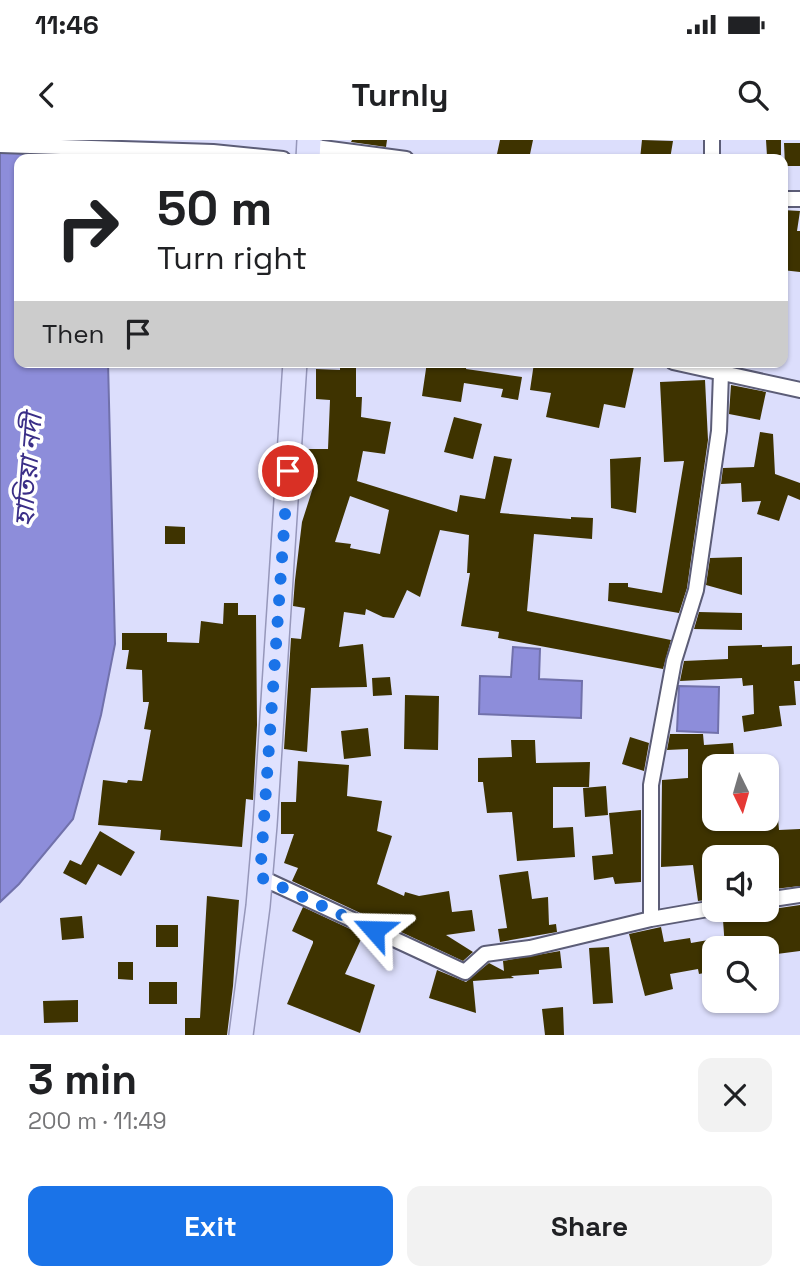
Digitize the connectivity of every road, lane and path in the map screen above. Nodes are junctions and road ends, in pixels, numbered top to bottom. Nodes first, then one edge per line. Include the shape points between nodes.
1 (0, 145) edge
2 (308, 148) edge
3 (233, 154) edge
4 (361, 154) edge
5 (295, 368) edge
6 (699, 368) edge
7 (721, 373) junction
8 (800, 390) edge
9 (260, 877) junction
10 (800, 895) edge
11 (779, 898) edge
12 (702, 910) edge
13 (651, 919) junction
14 (241, 1035) edge

1 - 3 street
2 - 4 street
5 - 9 main road
6 - 7 street
7 - 8 street
7 - 13 street via 719,431 696,590 674,661 651,785
9 - 13 street via 465,972 485,954
9 - 14 main road
10 - 11 street
12 - 13 street

